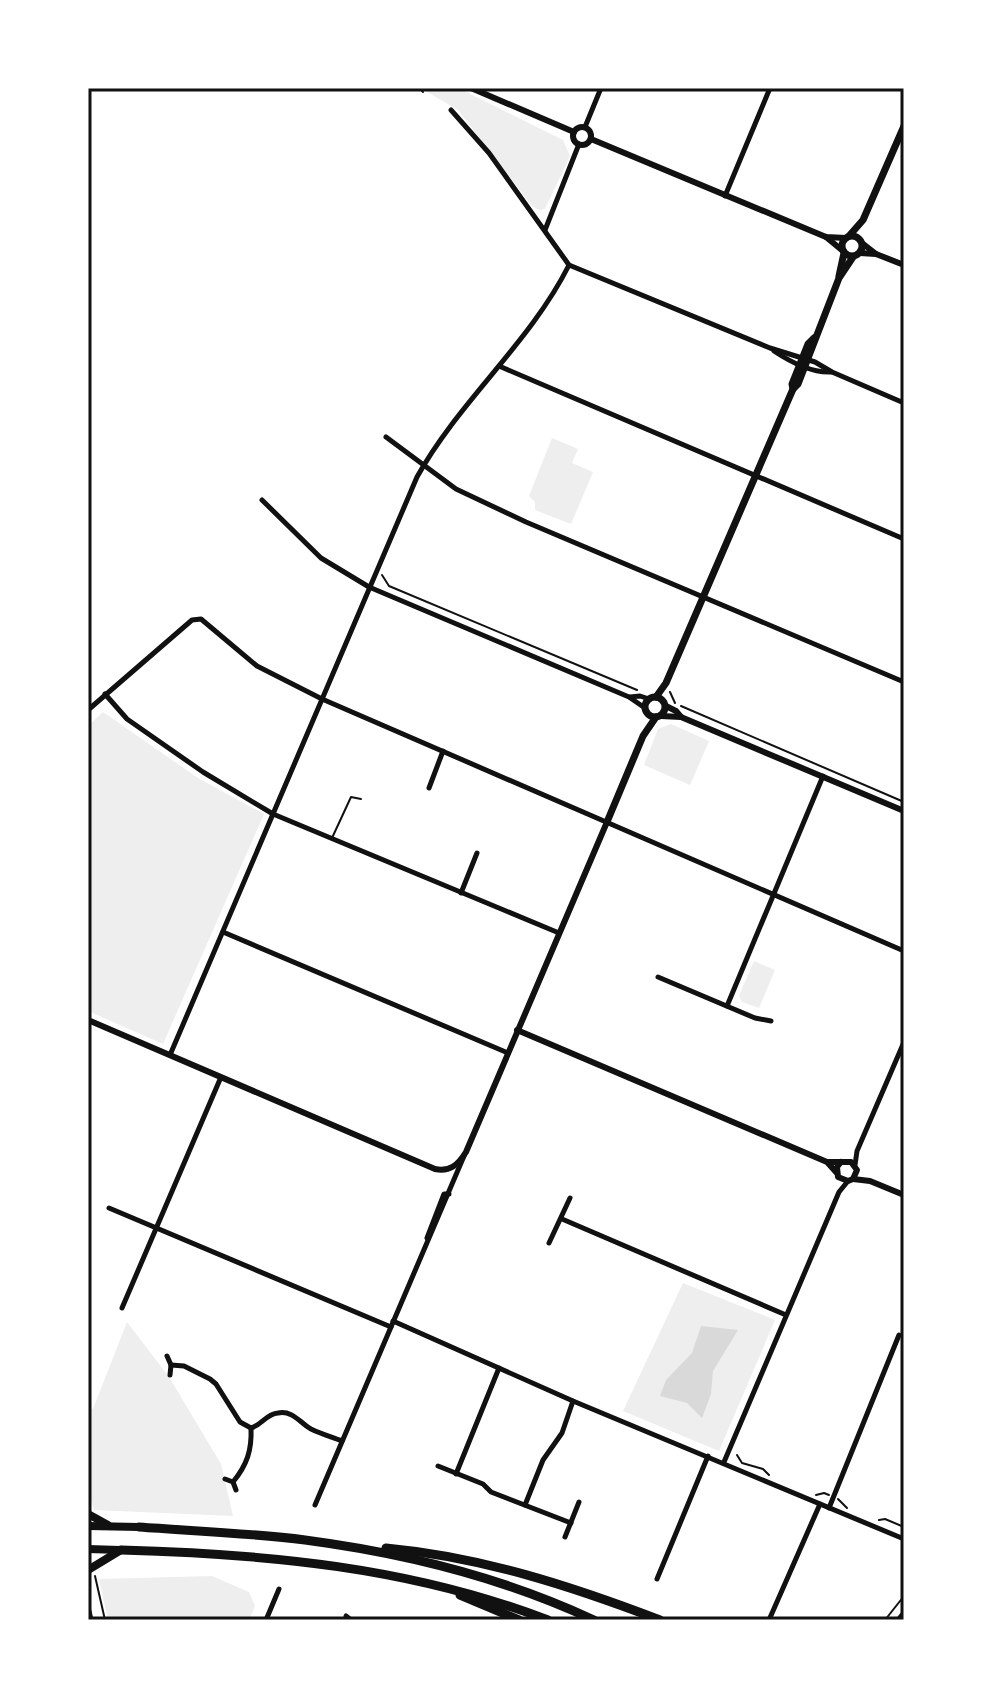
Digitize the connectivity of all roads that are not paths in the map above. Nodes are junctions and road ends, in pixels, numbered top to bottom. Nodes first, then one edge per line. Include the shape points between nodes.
1 (471, 88) edge
2 (601, 88) edge
3 (770, 88) edge
4 (451, 110) dead end
5 (585, 127) junction
6 (904, 127) edge
7 (574, 132) junction
8 (591, 139) junction
9 (579, 144) junction
10 (725, 196) junction
11 (863, 220) junction
12 (544, 231) junction
13 (826, 237) junction
14 (847, 237) junction
15 (861, 241) junction
16 (843, 252) junction
17 (876, 254) junction
18 (856, 255) junction
19 (569, 265) junction
20 (904, 265) edge
21 (839, 278) junction
22 (804, 362) junction
23 (499, 366) junction
24 (904, 403) edge
25 (386, 437) dead end
26 (423, 465) junction
27 (755, 475) junction
28 (262, 500) dead end
29 (904, 539) edge
30 (369, 587) junction
31 (703, 596) junction
32 (904, 682) edge
33 (666, 683) junction
34 (105, 694) junction
35 (629, 697) junction
36 (652, 698) junction
37 (322, 699) junction
38 (665, 705) junction
39 (88, 710) edge
40 (646, 711) junction
41 (658, 717) junction
42 (681, 717) junction
43 (643, 736) junction
44 (443, 751) junction
45 (823, 776) junction
46 (429, 788) dead end
47 (346, 793) dead end
48 (351, 797) junction
49 (361, 799) dead end
50 (904, 811) edge
51 (273, 814) junction
52 (607, 822) junction
53 (332, 838) junction
54 (477, 853) dead end
55 (461, 893) junction
56 (773, 895) junction
57 (223, 932) junction
58 (559, 933) junction
59 (904, 951) edge
60 (658, 977) dead end
61 (727, 1006) junction
62 (88, 1020) edge
63 (771, 1021) dead end
64 (517, 1030) junction
65 (904, 1042) edge
66 (508, 1053) junction
67 (170, 1055) junction
68 (221, 1077) junction
69 (857, 1151) junction
70 (466, 1152) junction
71 (827, 1162) junction
72 (843, 1162) junction
73 (856, 1167) junction
74 (837, 1174) junction
75 (850, 1180) junction
76 (870, 1181) junction
77 (839, 1192) junction
78 (904, 1195) edge
79 (570, 1198) dead end
80 (109, 1208) dead end
81 (562, 1219) junction
82 (157, 1227) junction
83 (549, 1243) dead end
84 (122, 1308) dead end
85 (786, 1315) junction
86 (392, 1324) junction
87 (899, 1335) dead end
88 (167, 1356) dead end
89 (171, 1365) junction
90 (499, 1368) junction
91 (170, 1375) dead end
92 (573, 1401) junction
93 (251, 1428) junction
94 (342, 1441) junction
95 (708, 1456) junction
96 (724, 1462) junction
97 (438, 1466) dead end
98 (456, 1474) junction
99 (225, 1479) dead end
100 (233, 1482) junction
101 (236, 1490) dead end
102 (579, 1502) dead end
103 (820, 1504) junction
104 (315, 1505) dead end
105 (525, 1505) junction
106 (829, 1508) junction
107 (88, 1514) edge
108 (571, 1523) junction
109 (88, 1526) edge
110 (110, 1527) junction
111 (139, 1527) joint
112 (565, 1537) dead end
113 (904, 1539) edge
114 (303, 1540) junction
115 (88, 1549) edge
116 (121, 1550) junction
117 (90, 1568) edge
118 (657, 1579) dead end
119 (422, 1580) junction
120 (279, 1589) dead end
121 (88, 1611) edge
122 (904, 1615) edge
123 (90, 1620) edge
124 (266, 1620) edge
125 (519, 1620) edge
126 (548, 1620) edge
127 (594, 1620) edge
128 (660, 1620) edge
129 (769, 1620) edge
130 (900, 1620) edge

1 - 7 street
2 - 5 street
3 - 10 street
4 - 12 street
5 - 7 street
5 - 8 street
6 - 11 main road
7 - 9 street
8 - 9 street
8 - 10 street
9 - 12 street
10 - 13 street
11 - 14 main road
11 - 15 main road
12 - 19 street
13 - 14 street
13 - 16 street
14 - 15 main road
14 - 16 main road
15 - 17 street
15 - 18 main road
16 - 18 main road
16 - 21 main road
17 - 18 street
17 - 20 street
18 - 21 main road
19 - 22 street
19 - 23 street
21 - 22 main road
22 - 24 street
22 - 27 main road
23 - 26 street
23 - 27 street
25 - 26 street
26 - 30 street
26 - 31 street via 456,489 526,522
27 - 29 street
27 - 31 main road
28 - 30 street via 321,558
30 - 35 street
30 - 37 street
31 - 32 street
31 - 33 main road
33 - 36 main road
33 - 38 main road
34 - 37 street via 192,620 201,619 257,666
34 - 39 street
34 - 51 street via 127,719
35 - 36 street
35 - 40 street
36 - 38 main road
36 - 40 main road
37 - 44 street
37 - 51 street
38 - 41 main road
38 - 42 street
40 - 41 main road
40 - 43 main road
41 - 42 street
41 - 43 main road
42 - 45 street
43 - 52 main road
44 - 46 street
44 - 52 street
45 - 50 street
45 - 56 street
47 - 48 lane
48 - 49 lane
48 - 53 lane
51 - 53 street
51 - 57 street
52 - 56 street
52 - 58 street
53 - 55 street
54 - 55 street
55 - 58 street
56 - 59 street
56 - 61 street
57 - 66 street
57 - 67 street
58 - 64 street
60 - 61 street
61 - 63 street
62 - 67 street
64 - 66 street
64 - 71 street
65 - 69 street
66 - 70 street
67 - 68 street
68 - 70 street via 435,1169 456,1166
68 - 82 street
69 - 72 street
69 - 73 street
70 - 86 street
71 - 72 street
71 - 74 street
72 - 73 street
72 - 74 street
73 - 75 street
73 - 76 street
74 - 75 street
74 - 77 street
75 - 76 street
75 - 77 street
76 - 78 street
77 - 85 street
79 - 81 street
80 - 82 street
81 - 83 street
81 - 85 street
82 - 84 street
82 - 86 street
85 - 96 street
86 - 90 street
86 - 94 street
87 - 106 street
88 - 89 street
89 - 91 street
89 - 93 street via 210,1379 240,1422
90 - 92 street
90 - 98 street
92 - 95 street
92 - 105 street
93 - 94 street via 280,1412
93 - 100 street via 252,1448
94 - 104 street
95 - 96 street
95 - 118 street
96 - 103 street
97 - 98 street
98 - 105 street
99 - 100 street
100 - 101 street
102 - 108 street
103 - 106 street
103 - 129 street
105 - 108 street
106 - 113 street
107 - 110 highway
108 - 112 street
109 - 110 highway
110 - 111 highway
111 - 114 highway
114 - 127 highway via 426,1561 501,1583
114 - 128 highway via 453,1556 549,1580
115 - 116 highway
116 - 117 highway
116 - 119 highway via 251,1557
119 - 125 highway
119 - 126 highway
120 - 124 street
121 - 123 main road
122 - 130 highway

